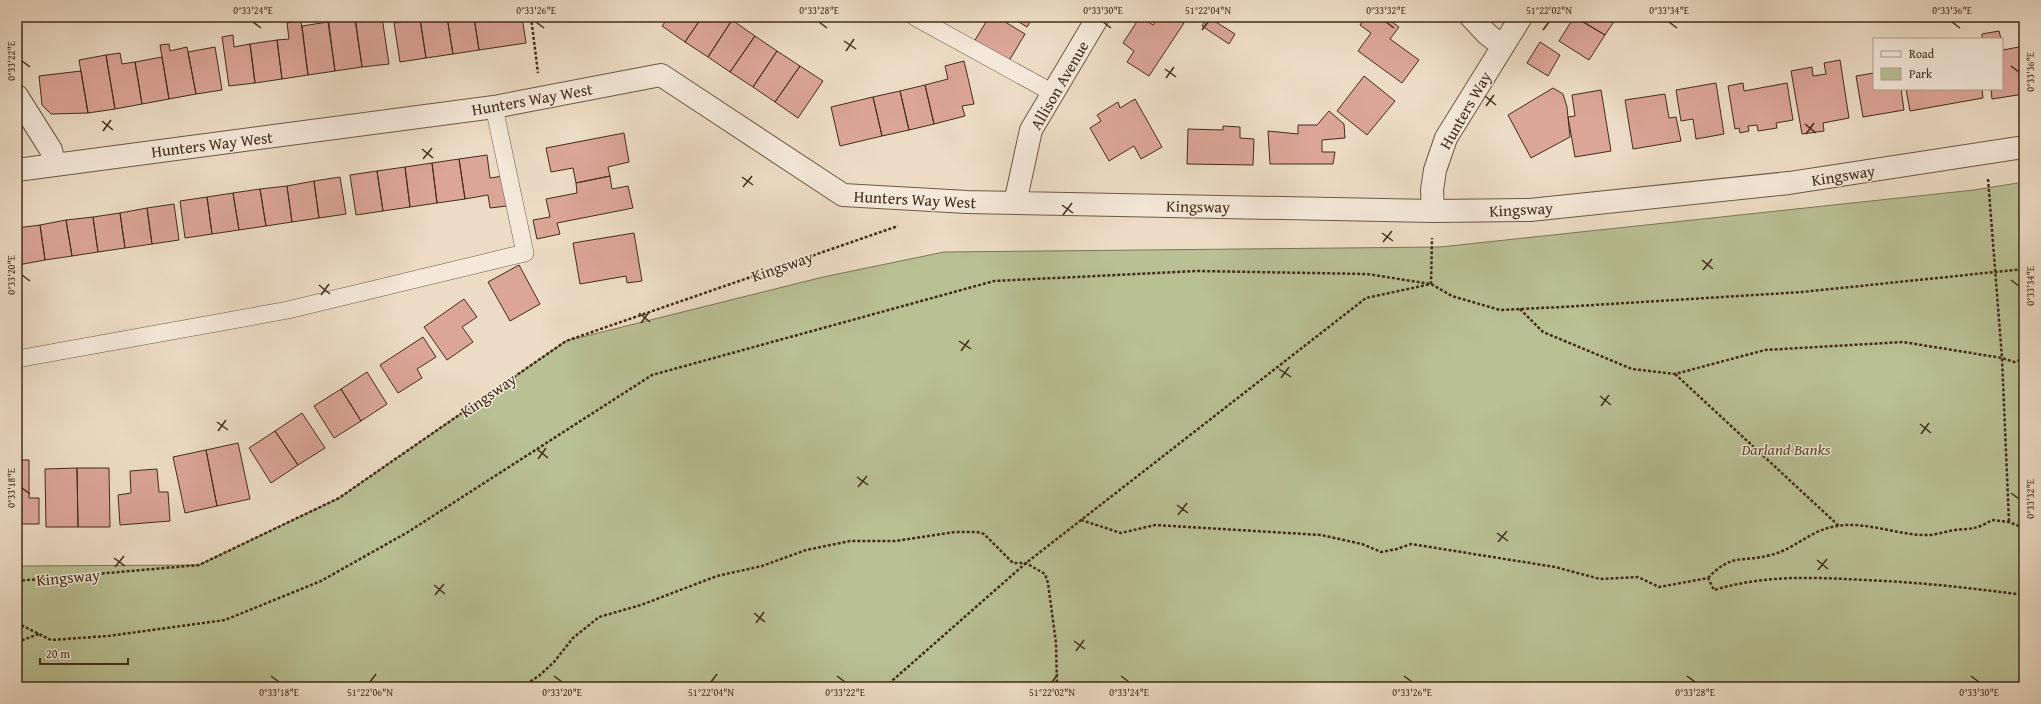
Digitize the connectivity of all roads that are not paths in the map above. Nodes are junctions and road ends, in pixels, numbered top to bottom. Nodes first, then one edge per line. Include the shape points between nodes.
1 (915, 17) edge
2 (1098, 17) edge
3 (1471, 17) edge
4 (1521, 17) edge
5 (1502, 46) junction
6 (1053, 93) junction
7 (17, 96) edge
8 (494, 107) junction
9 (2024, 147) edge
10 (54, 164) junction
11 (17, 170) edge
12 (1015, 203) junction
13 (1433, 211) junction
14 (17, 359) edge

1 - 6 lane
2 - 6 street, Allison Avenue
3 - 5 street
4 - 5 street, Hunters Way
5 - 13 street, Hunters Way via 1446,138 1435,170 1432,190
6 - 12 street, Allison Avenue via 1031,130
7 - 10 street via 51,150
8 - 10 street, Hunters Way West
8 - 12 street, Hunters Way West via 661,75 844,195
8 - 14 lane via 525,253 288,310
9 - 13 street, Kingsway via 1782,184 1530,210
10 - 11 street, Hunters Way West
12 - 13 street, Kingsway

